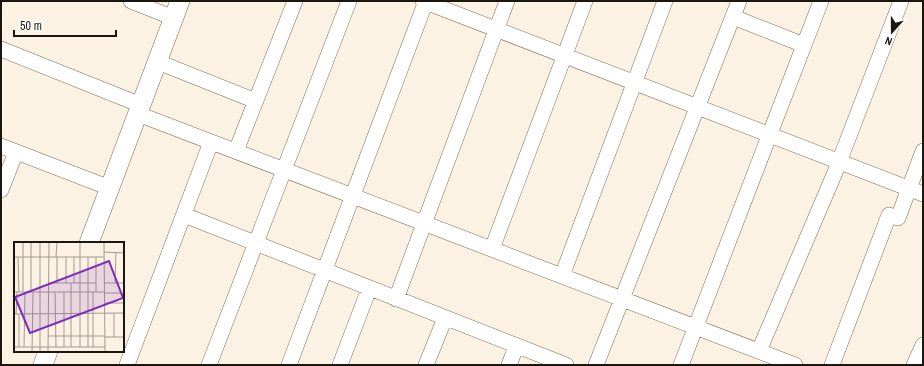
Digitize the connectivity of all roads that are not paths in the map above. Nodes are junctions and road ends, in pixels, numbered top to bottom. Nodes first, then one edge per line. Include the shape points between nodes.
1 (131, 1) edge
2 (295, 1) edge
3 (349, 1) edge
4 (425, 1) edge
5 (508, 1) edge
6 (585, 1) edge
7 (666, 1) edge
8 (739, 1) edge
9 (821, 1) edge
10 (901, 1) edge
11 (177, 9) edge
12 (733, 17) junction
13 (497, 29) junction
14 (804, 45) junction
15 (1, 50) edge
16 (565, 56) junction
17 (158, 62) junction
18 (635, 82) junction
19 (256, 101) junction
20 (698, 108) junction
21 (140, 109) junction
22 (769, 134) junction
23 (211, 142) junction
24 (1, 146) edge
25 (236, 151) junction
26 (923, 151) edge
27 (16, 152) junction
28 (839, 162) junction
29 (285, 170) junction
30 (110, 188) junction
31 (1, 190) edge
32 (916, 191) edge
33 (352, 195) junction
34 (184, 215) junction
35 (423, 223) junction
36 (89, 242) edge
37 (256, 243) junction
38 (492, 249) junction
39 (324, 271) junction
40 (562, 276) junction
41 (369, 289) junction
42 (622, 298) junction
43 (396, 299) junction
44 (445, 318) junction
45 (695, 327) junction
46 (923, 345) edge
47 (516, 347) junction
48 (48, 352) edge
49 (766, 357) edge
50 (43, 365) edge
51 (127, 365) edge
52 (209, 365) edge
53 (289, 365) edge
54 (340, 365) edge
55 (426, 365) edge
56 (509, 365) edge
57 (566, 365) edge
58 (596, 365) edge
59 (681, 365) edge
60 (794, 365) edge
61 (832, 365) edge
62 (914, 365) edge

1 - 11 street
2 - 19 street
3 - 29 street
4 - 13 street
4 - 33 street
5 - 13 street
6 - 16 street
7 - 18 street
8 - 12 street
9 - 14 street
10 - 28 street
11 - 17 street
12 - 14 street
12 - 20 street
13 - 16 street
13 - 35 street
14 - 22 street
15 - 21 street
16 - 18 street
16 - 38 street
17 - 19 street
17 - 21 street
18 - 20 street
18 - 40 street
19 - 25 street
20 - 22 street
20 - 42 street
21 - 23 street
21 - 30 street
22 - 28 street
22 - 45 street
23 - 25 street
23 - 34 street
24 - 27 street
25 - 29 street
26 - 32 street
27 - 30 street
27 - 31 street
28 - 32 street
28 - 49 street
29 - 33 street
29 - 37 street
30 - 36 street
32 - 61 street via 898,218 889,215
33 - 35 street
33 - 39 street
34 - 37 street
34 - 51 street
35 - 38 street
35 - 43 street
37 - 39 street
37 - 52 street
38 - 40 street
39 - 41 street
39 - 53 street
40 - 42 street
41 - 43 street
41 - 54 street
42 - 45 street
42 - 58 street
43 - 44 street
44 - 47 street
44 - 55 street
45 - 49 street
45 - 59 street
46 - 62 street
47 - 56 street
47 - 57 street
48 - 50 street
49 - 60 street

